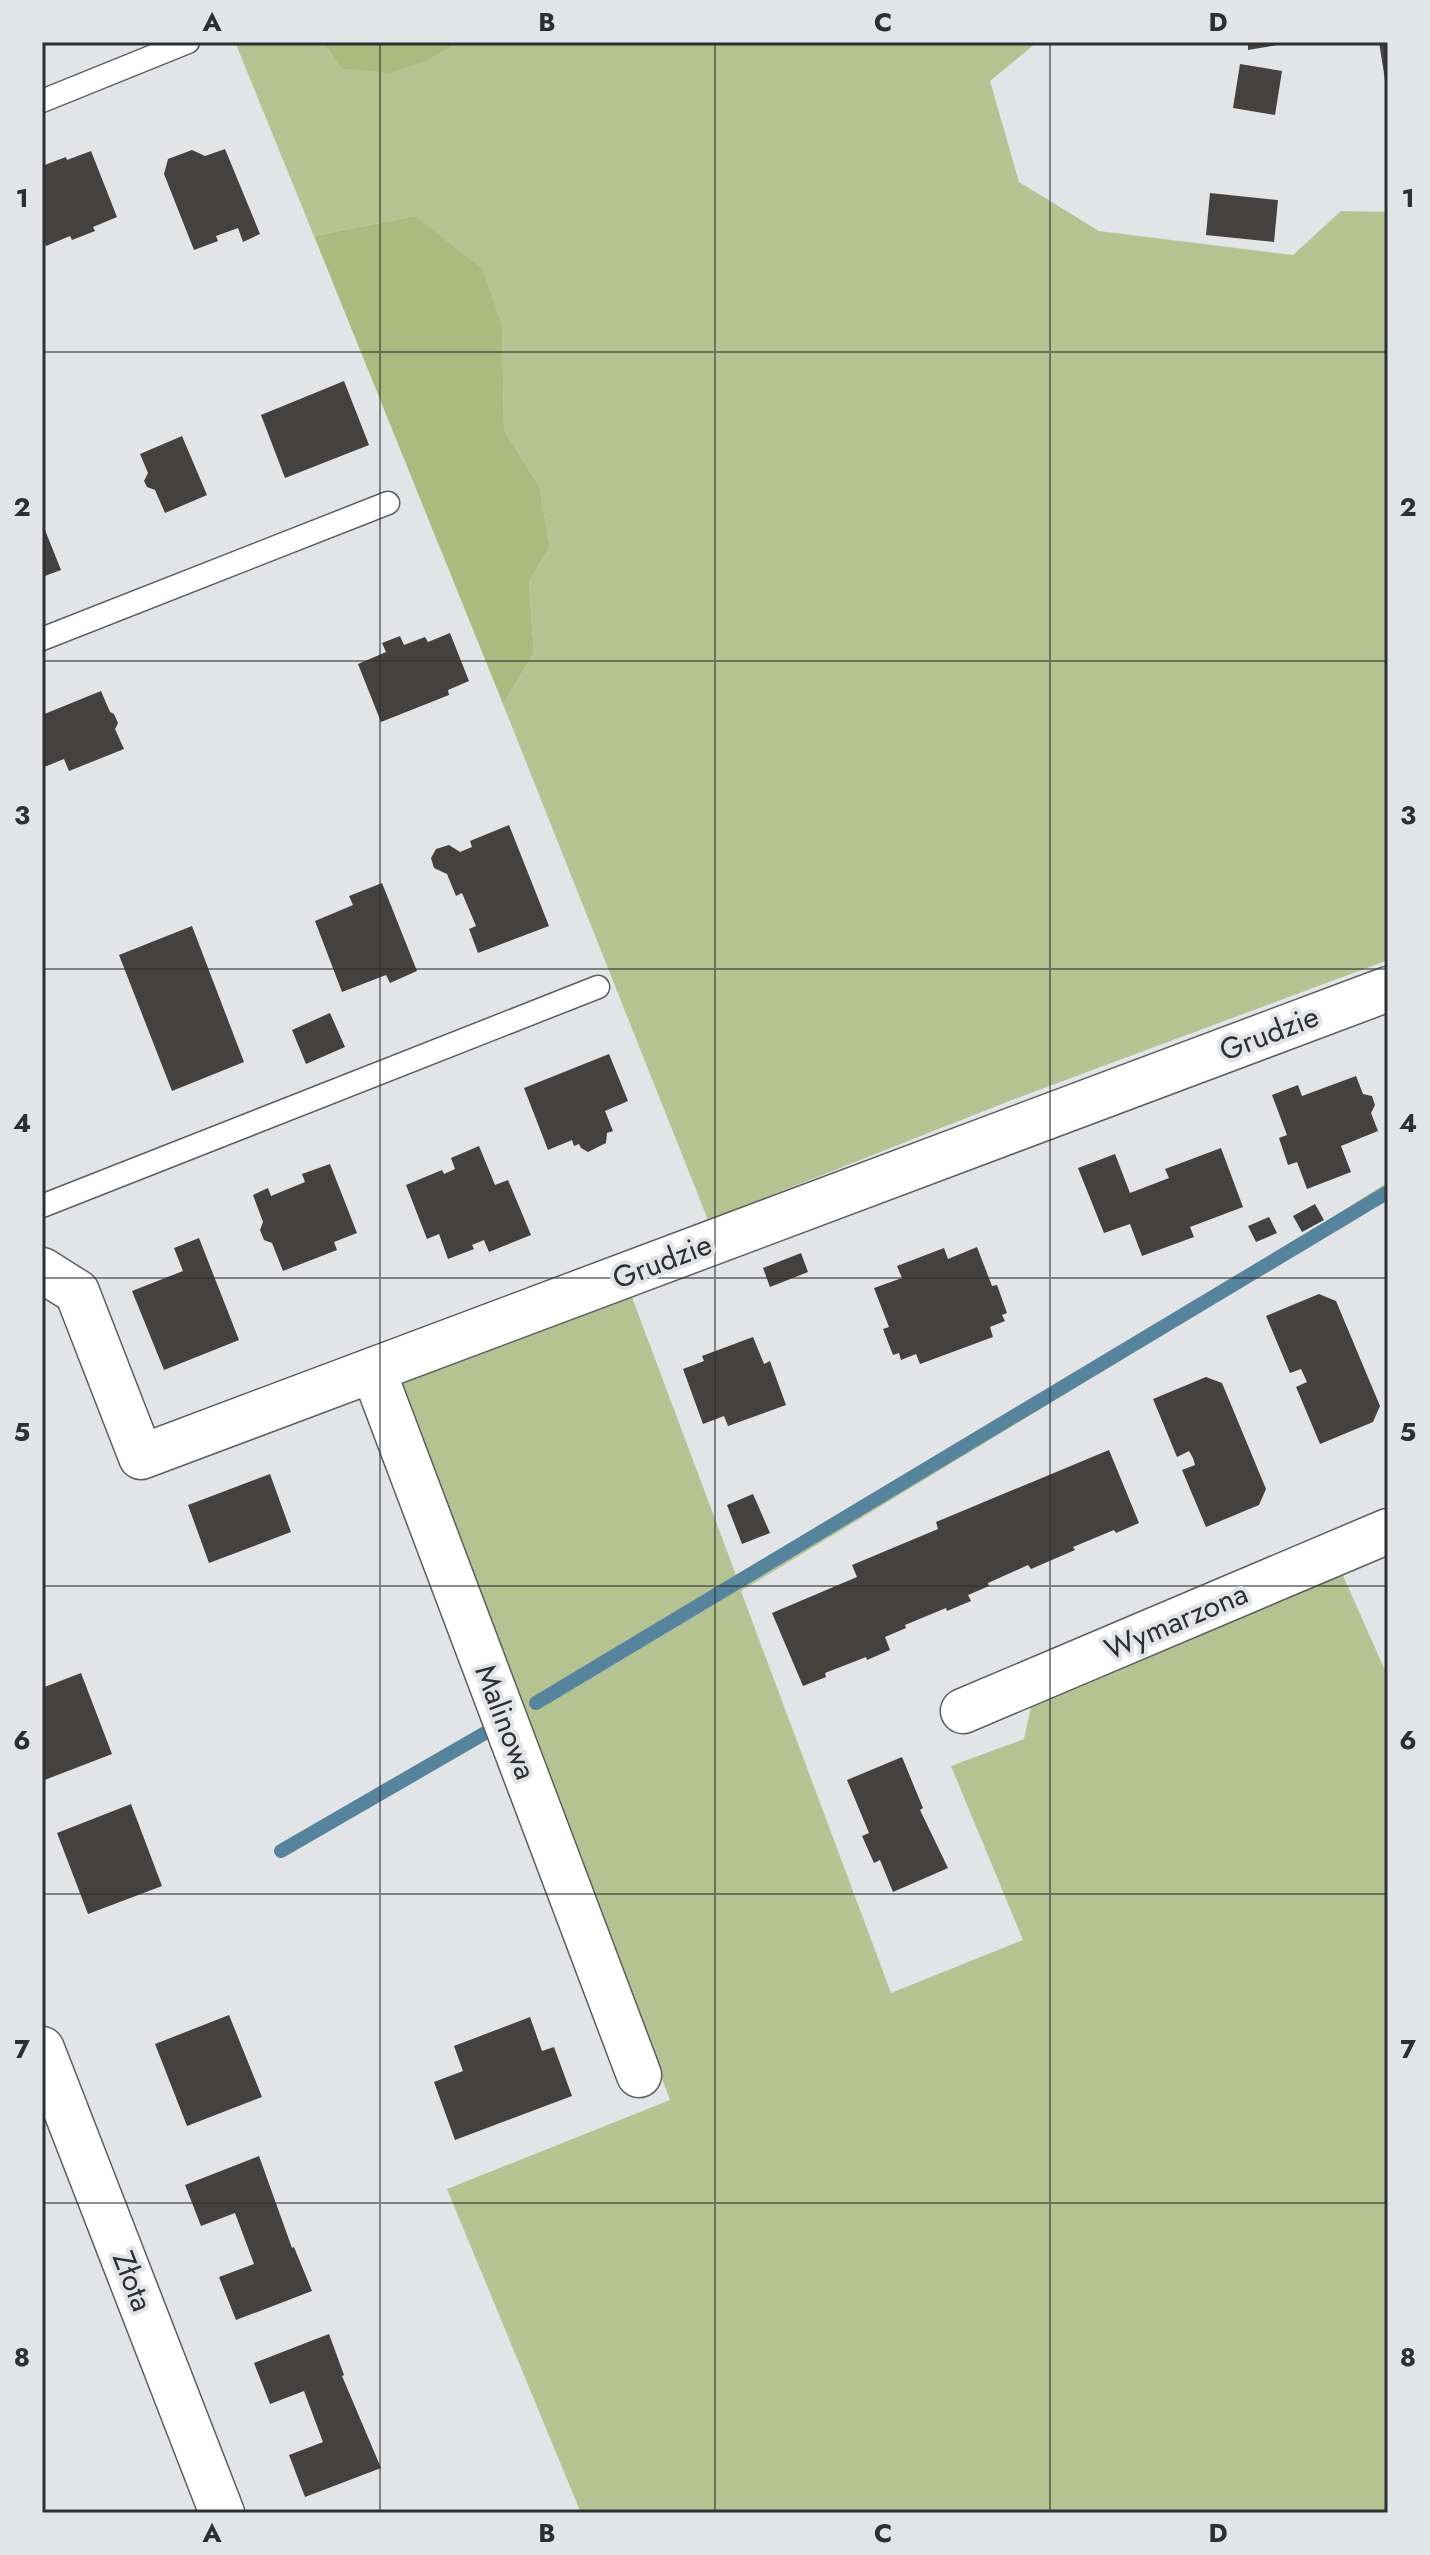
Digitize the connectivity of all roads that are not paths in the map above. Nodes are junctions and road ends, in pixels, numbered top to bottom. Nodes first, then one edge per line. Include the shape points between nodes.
1 (188, 42) edge
2 (42, 101) edge
3 (388, 503) dead end
4 (42, 639) edge
5 (598, 987) dead end
6 (1388, 989) edge
7 (42, 1206) edge
8 (42, 1270) edge
9 (373, 1370) junction
10 (1388, 1531) edge
11 (963, 1711) dead end
12 (42, 2049) edge
13 (639, 2075) dead end
14 (222, 2513) edge

1 - 2 lane
3 - 4 lane
5 - 7 lane
6 - 9 street, Grudzie
8 - 9 street, Grudzie via 77,1292 141,1457
9 - 13 street, Malinowa
10 - 11 street, Wymarzona
12 - 14 street, Złota

